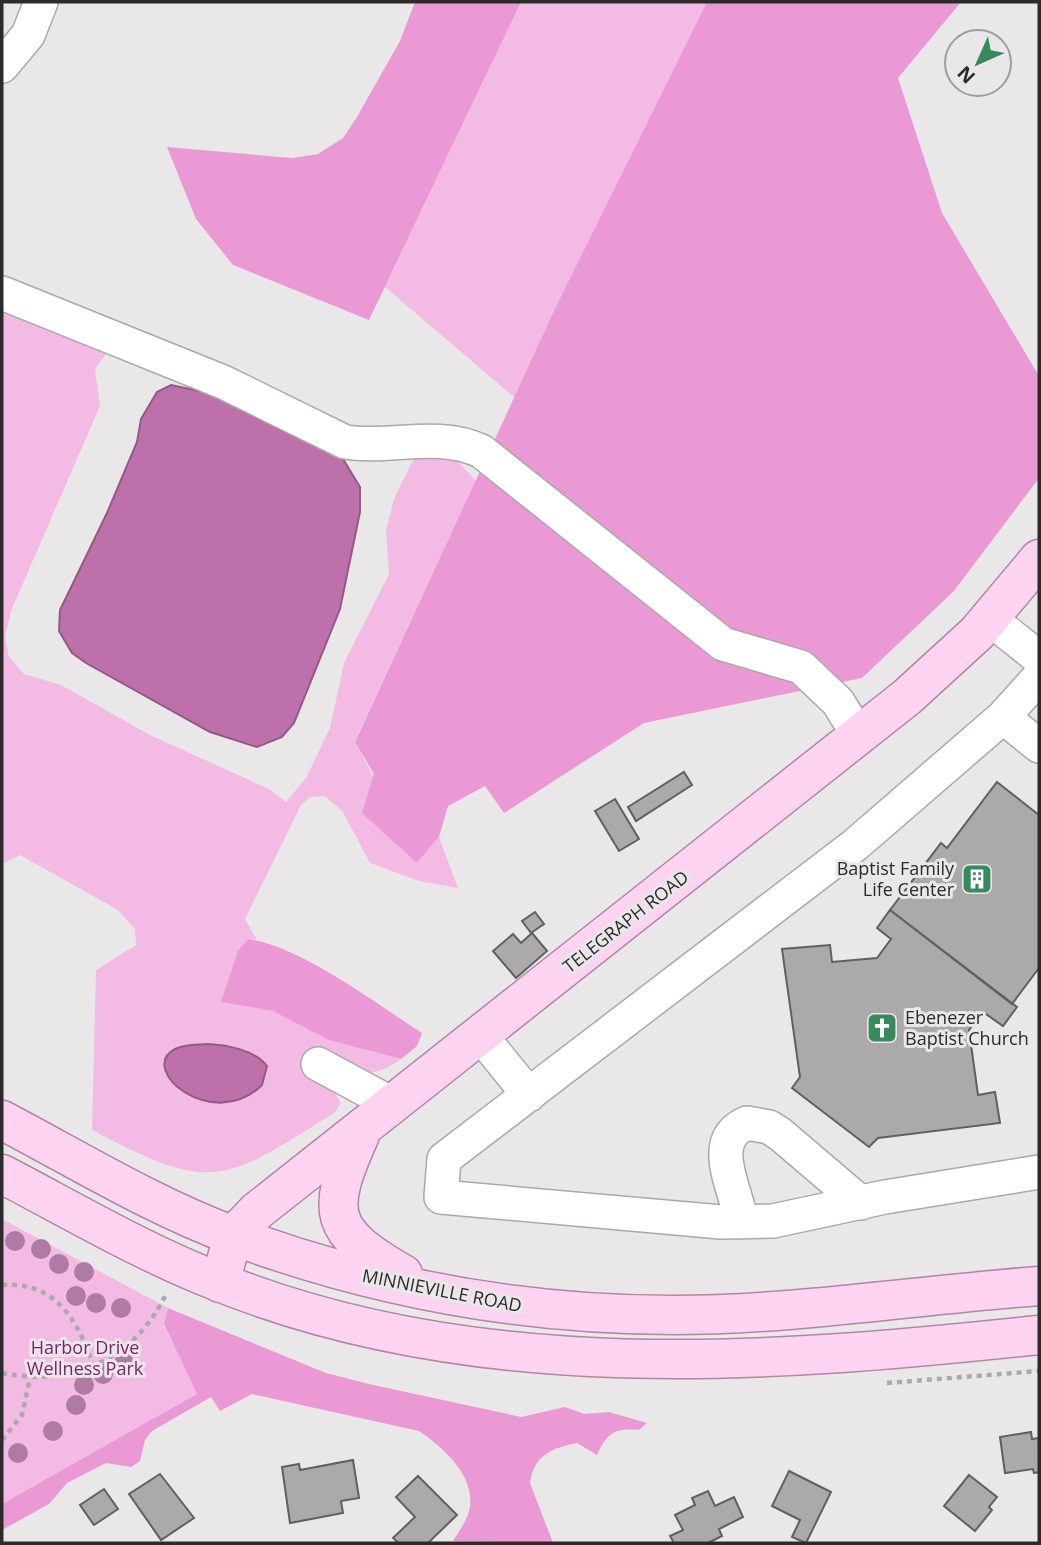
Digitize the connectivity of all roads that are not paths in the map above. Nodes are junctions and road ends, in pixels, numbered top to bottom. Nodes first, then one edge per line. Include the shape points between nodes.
1 (41, 2) edge
2 (2, 66) edge
3 (2, 293) edge
4 (1039, 559) edge
5 (990, 618) junction
6 (1039, 658) edge
7 (1039, 677) edge
8 (1003, 717) junction
9 (859, 736) junction
10 (1039, 746) edge
11 (481, 1036) junction
12 (318, 1064) dead end
13 (529, 1095) junction
14 (394, 1105) junction
15 (2, 1120) edge
16 (362, 1130) junction
17 (2, 1149) edge
18 (1039, 1172) edge
19 (2, 1174) edge
20 (861, 1203) junction
21 (741, 1222) junction
22 (233, 1236) junction
23 (220, 1283) junction
24 (1039, 1286) edge
25 (436, 1293) junction
26 (1039, 1335) edge

1 - 2 lane via 28,35
3 - 9 lane via 223,382 345,443 462,442 481,451 723,643 802,667 838,702
4 - 5 main road, TELEGRAPH ROAD
5 - 6 lane
5 - 9 main road, TELEGRAPH ROAD via 947,662
7 - 8 lane
8 - 10 lane
8 - 13 lane via 855,845
9 - 11 main road, TELEGRAPH ROAD
11 - 13 lane
11 - 14 main road, TELEGRAPH ROAD
12 - 14 lane
13 - 21 lane via 444,1159 440,1197
14 - 16 main road, TELEGRAPH ROAD
15 - 22 main road, MINNIEVILLE ROAD
16 - 22 main road, TELEGRAPH ROAD via 257,1211
16 - 25 main road via 339,1184 338,1214 343,1227 367,1253
17 - 22 main road via 193,1245 206,1246
18 - 20 lane
19 - 23 main road
20 - 21 lane via 773,1221
20 - 21 lane via 780,1134 747,1123 732,1135 725,1158
22 - 23 main road, TELEGRAPH ROAD
22 - 25 main road, MINNIEVILLE ROAD
23 - 26 main road via 387,1333 541,1355 718,1358 935,1346
24 - 25 main road, MINNIEVILLE ROAD via 673,1315 558,1312

